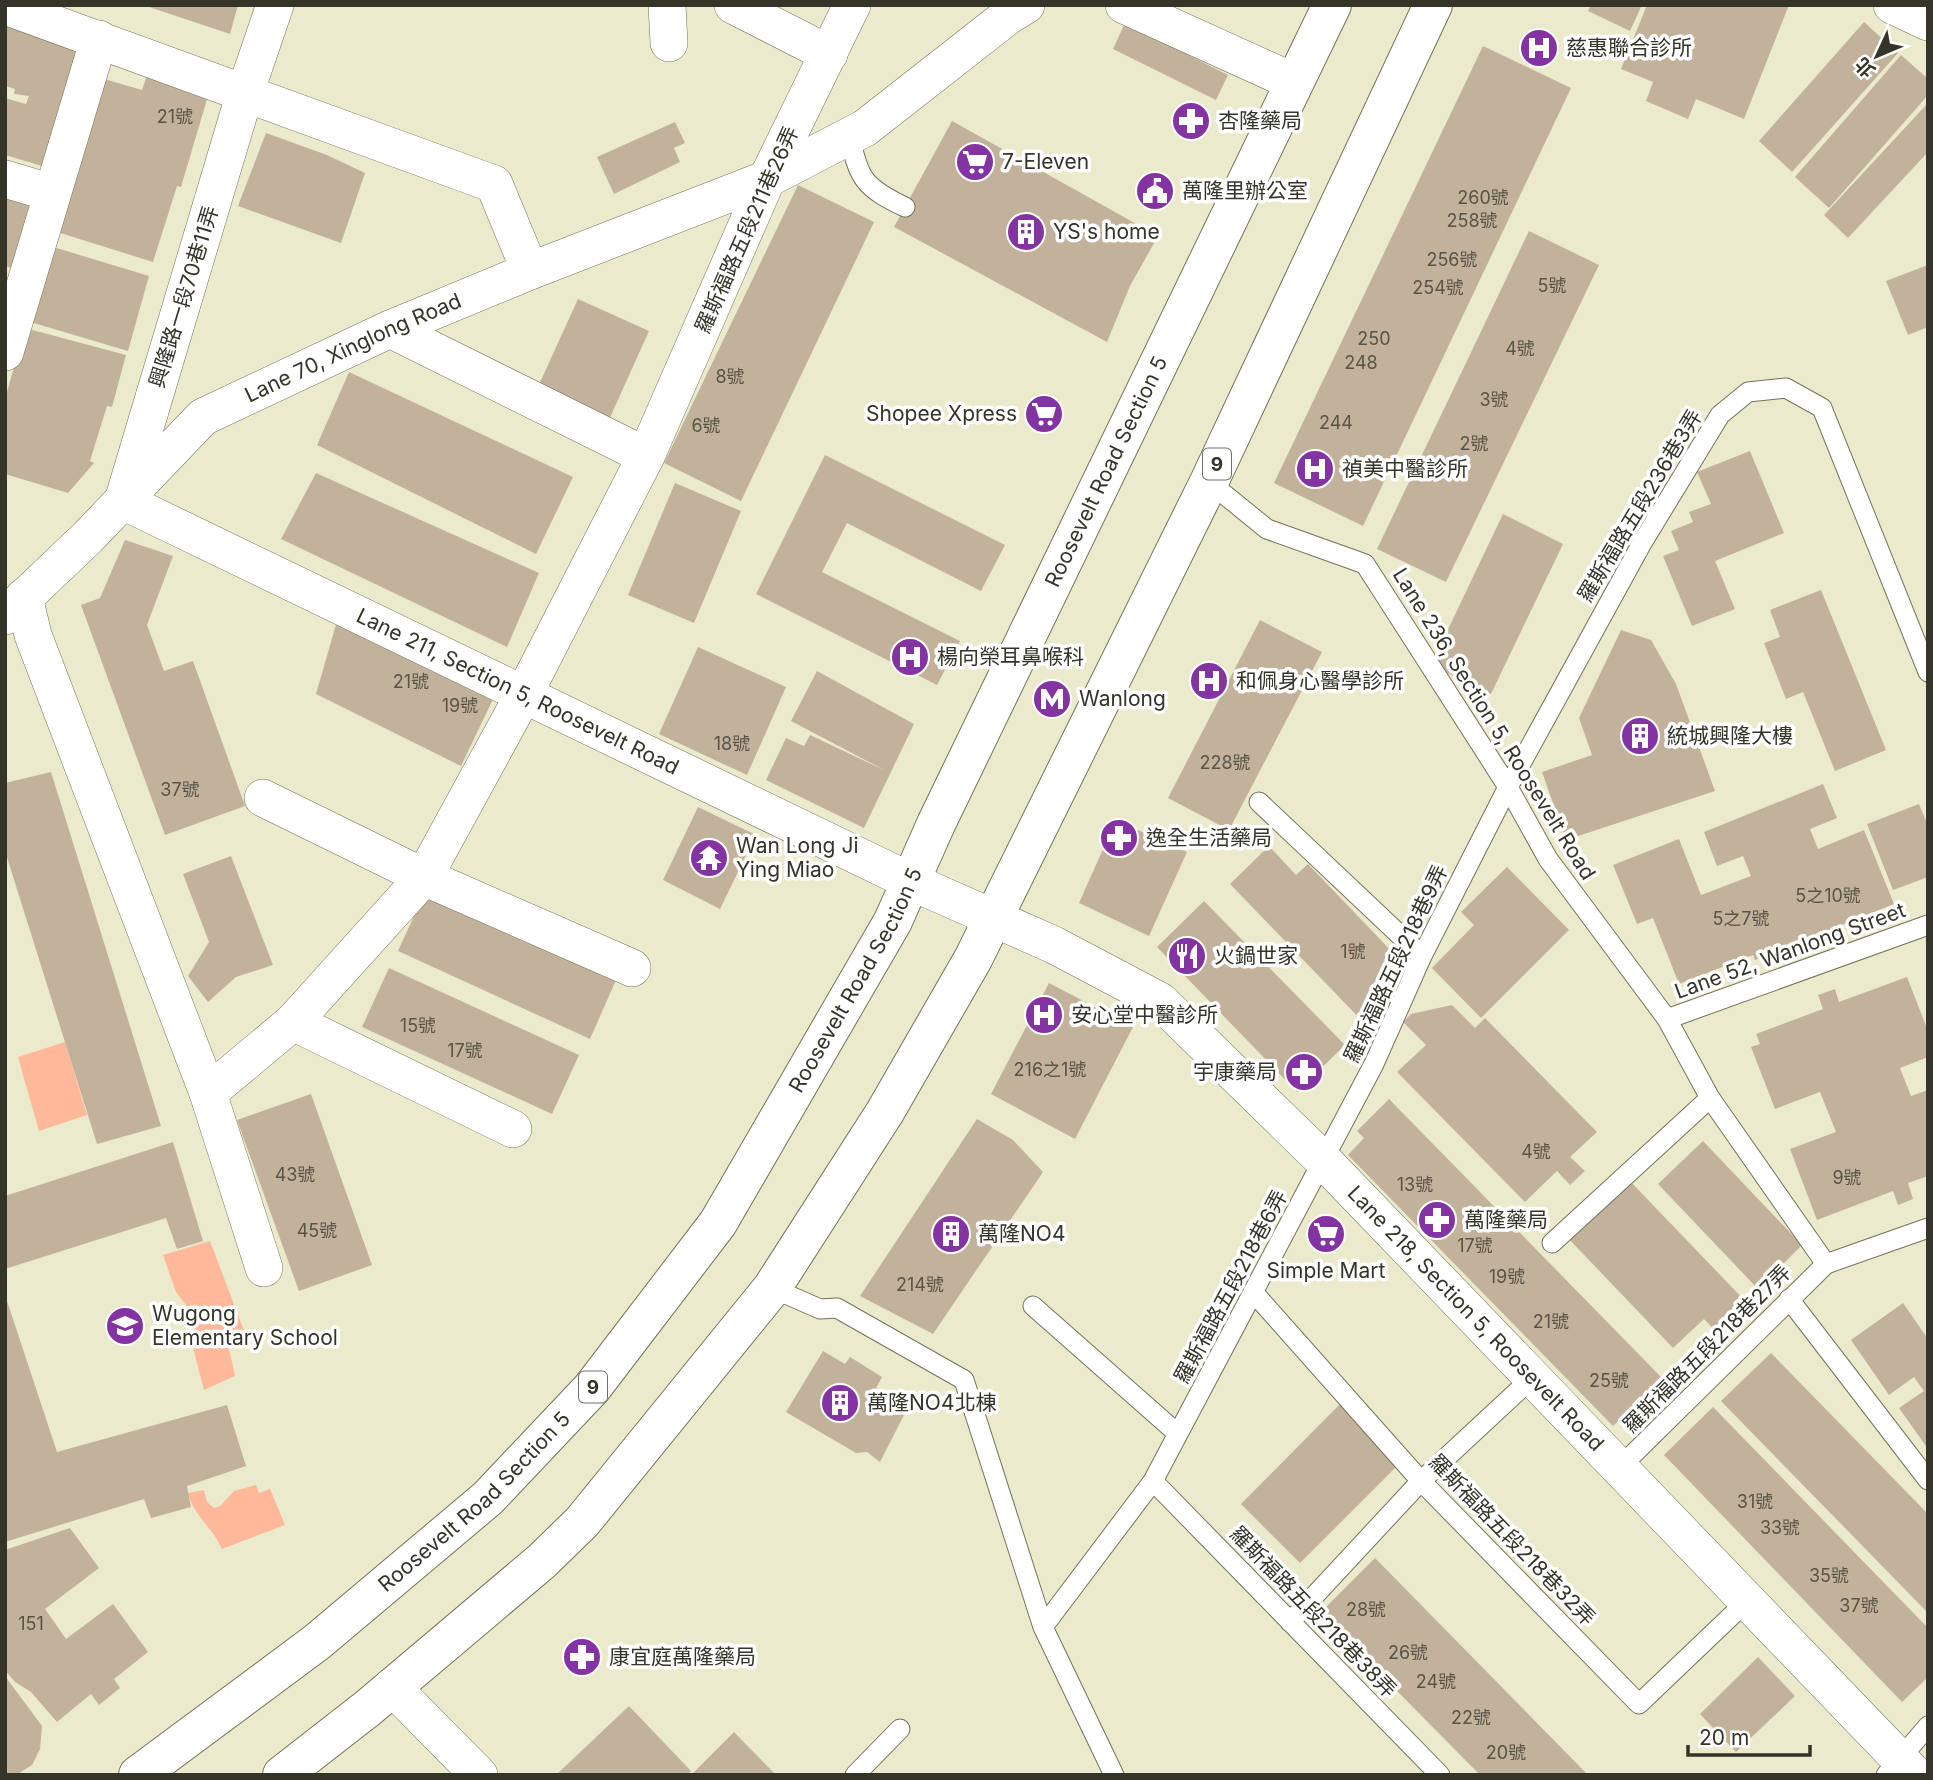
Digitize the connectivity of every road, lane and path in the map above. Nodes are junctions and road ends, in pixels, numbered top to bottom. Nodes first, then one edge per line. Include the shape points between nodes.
1 (275, 5) edge
2 (667, 5) edge
3 (733, 5) edge
4 (852, 5) edge
5 (1026, 5) edge
6 (1124, 5) edge
7 (1332, 5) edge
8 (1433, 5) edge
9 (1892, 5) edge
10 (5, 6) edge
11 (1928, 22) edge
12 (99, 39) junction
13 (669, 43) dead end
14 (829, 54) junction
15 (1294, 82) junction
16 (245, 93) junction
17 (850, 136) junction
18 (5, 179) edge
19 (767, 179) junction
20 (52, 192) junction
21 (905, 207) dead end
22 (530, 271) junction
23 (390, 329) junction
24 (5, 352) edge
25 (646, 456) junction
26 (1209, 482) junction
27 (123, 501) junction
28 (15, 607) edge
29 (1928, 671) edge
30 (524, 694) junction
31 (1508, 786) junction
32 (263, 798) dead end
33 (1259, 802) dead end
34 (424, 877) junction
35 (912, 882) junction
36 (994, 918) junction
37 (1928, 925) edge
38 (1423, 956) junction
39 (632, 968) dead end
40 (1667, 1019) junction
41 (293, 1022) junction
42 (208, 1093) junction
43 (1710, 1098) junction
44 (513, 1129) dead end
45 (1324, 1161) junction
46 (1928, 1228) edge
47 (1552, 1242) dead end
48 (1826, 1264) junction
49 (264, 1268) dead end
50 (772, 1288) junction
51 (1254, 1293) junction
52 (1789, 1299) junction
53 (1033, 1306) dead end
54 (1533, 1377) junction
55 (1178, 1434) junction
56 (1620, 1467) junction
57 (1928, 1480) edge
58 (1153, 1481) junction
59 (1421, 1481) junction
60 (1748, 1600) junction
61 (1290, 1622) junction
62 (1043, 1627) junction
63 (391, 1688) junction
64 (1928, 1726) edge
65 (900, 1729) dead end
66 (1901, 1769) edge
67 (138, 1775) edge
68 (282, 1775) edge
69 (480, 1775) edge
70 (855, 1775) edge
71 (1114, 1775) edge
72 (1440, 1775) edge

1 - 16 street, 興隆路一段70巷11弄
2 - 13 street
3 - 14 street
4 - 14 street, 羅斯福路五段211巷26弄
5 - 17 street, Lane 70, Xinglong Road
6 - 15 street
7 - 15 main road, Roosevelt Road Section 5 / 9
8 - 26 main road, 9
9 - 11 street
10 - 12 street
12 - 16 street
12 - 20 street
14 - 19 street, 羅斯福路五段211巷26弄
15 - 35 main road, Roosevelt Road Section 5 / 9
16 - 22 street via 494,184
16 - 27 street, 興隆路一段70巷11弄
17 - 19 street, Lane 70, Xinglong Road
17 - 21 lane via 856,169 876,194
18 - 20 street
19 - 22 street, Lane 70, Xinglong Road
19 - 25 street, 羅斯福路五段211巷26弄
20 - 24 street
22 - 23 street, Lane 70, Xinglong Road
23 - 25 street
23 - 27 street, Lane 70, Xinglong Road via 202,417
25 - 30 street, 羅斯福路五段211巷26弄
26 - 31 lane, Lane 236, Section 5, Roosevelt Road via 1267,529 1365,564
26 - 36 main road, 9
27 - 28 street, Lane 70, Xinglong Road
27 - 30 street, Lane 211, Section 5, Roosevelt Road
28 - 42 street via 33,635
29 - 31 lane, 羅斯福路五段236巷3弄 via 1822,408 1786,388 1748,392 1720,415 1649,532
30 - 34 street, 羅斯福路五段211巷26弄
30 - 35 street, Lane 211, Section 5, Roosevelt Road
31 - 38 lane, 羅斯福路五段218巷9弄
31 - 40 lane, Lane 236, Section 5, Roosevelt Road via 1548,859
32 - 34 street
33 - 38 lane
34 - 39 street
34 - 41 street, 羅斯福路五段211巷26弄
35 - 36 street, Lane 211, Section 5, Roosevelt Road
35 - 67 main road, Roosevelt Road Section 5 / 9 via 894,921 718,1223 592,1388 488,1498 317,1642
36 - 45 street, Lane 218, Section 5, Roosevelt Road via 1160,1001
36 - 50 main road, 9 via 885,1112
37 - 40 lane, Lane 52, Wanlong Street
38 - 45 lane, 羅斯福路五段218巷9弄
40 - 43 lane, Lane 236, Section 5, Roosevelt Road
41 - 42 street, 羅斯福路五段211巷26弄
41 - 44 street
42 - 49 street
43 - 47 lane
43 - 48 lane, Lane 236, Section 5, Roosevelt Road
45 - 51 lane, 羅斯福路五段218巷6弄
45 - 54 street, Lane 218, Section 5, Roosevelt Road
46 - 48 lane
48 - 52 lane, 羅斯福路五段218巷27弄
50 - 62 lane via 820,1309 837,1308 964,1380
50 - 63 main road, 9 via 582,1522
51 - 55 lane, 羅斯福路五段218巷6弄
51 - 59 lane, 羅斯福路五段218巷32弄
52 - 56 lane, 羅斯福路五段218巷27弄
52 - 57 lane
53 - 55 lane
54 - 56 street, Lane 218, Section 5, Roosevelt Road
54 - 59 lane
55 - 58 lane, 羅斯福路五段218巷6弄
56 - 60 street, Lane 218, Section 5, Roosevelt Road
58 - 61 lane, 羅斯福路五段218巷38弄
58 - 62 lane, 羅斯福路五段218巷6弄
59 - 60 lane, 羅斯福路五段218巷32弄 via 1639,1704
59 - 61 lane
60 - 66 street, Lane 218, Section 5, Roosevelt Road
61 - 72 lane, 羅斯福路五段218巷38弄
62 - 71 lane
63 - 68 main road, 9
63 - 69 street
64 - 66 lane
65 - 70 lane

